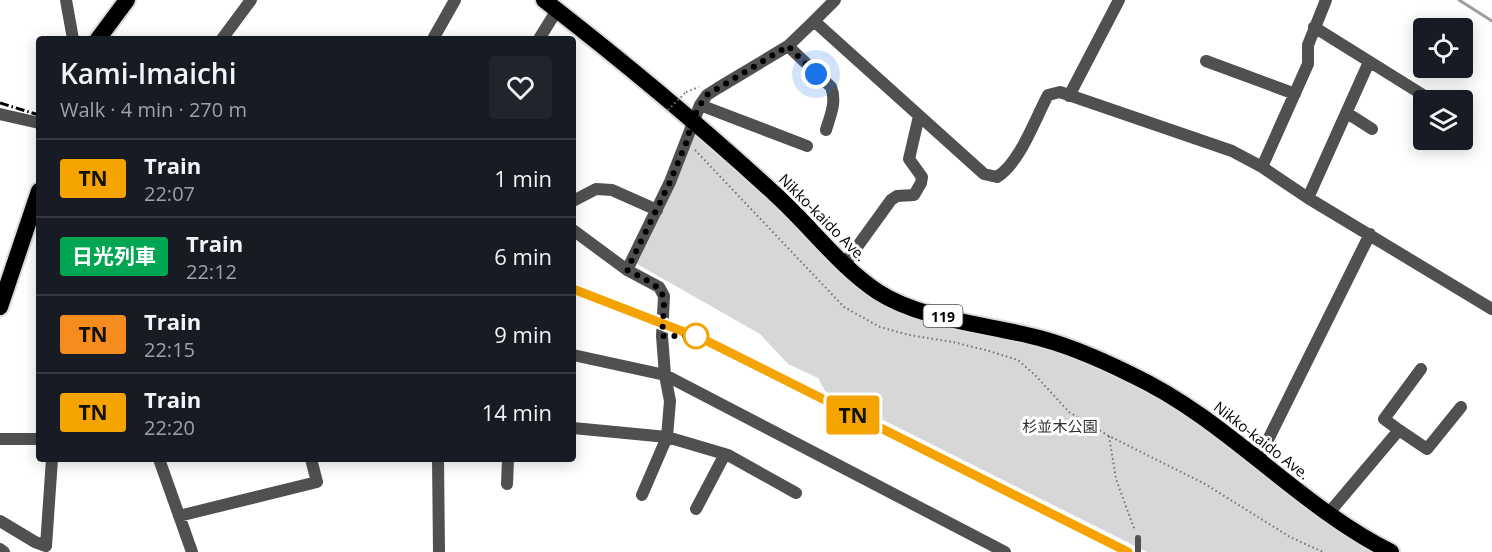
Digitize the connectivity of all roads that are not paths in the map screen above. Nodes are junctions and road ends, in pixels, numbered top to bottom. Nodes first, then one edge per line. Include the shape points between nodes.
1 (66, 0) edge
2 (127, 0) edge
3 (251, 0) edge
4 (455, 0) edge
5 (835, 0) edge
6 (1119, 0) edge
7 (1326, 0) edge
8 (549, 3) edge
9 (814, 21) junction
10 (1314, 27) junction
11 (72, 36) edge
12 (100, 36) edge
13 (224, 36) edge
14 (435, 36) edge
15 (540, 36) edge
16 (788, 46) junction
17 (1206, 62) dead end
18 (1369, 62) junction
19 (1415, 90) edge
20 (1295, 94) junction
21 (1069, 96) junction
22 (700, 105) junction
23 (1347, 113) junction
24 (0, 114) edge
25 (919, 116) junction
26 (692, 121) junction
27 (36, 122) edge
28 (1372, 129) dead end
29 (826, 130) dead end
30 (807, 146) dead end
31 (1262, 167) junction
32 (1308, 198) junction
33 (36, 199) edge
34 (576, 199) edge
35 (657, 210) junction
36 (576, 232) edge
37 (1371, 234) junction
38 (844, 265) junction
39 (627, 270) junction
40 (3, 290) edge
41 (0, 307) edge
42 (1492, 309) edge
43 (576, 357) edge
44 (1421, 369) dead end
45 (665, 375) junction
46 (1461, 407) dead end
47 (576, 428) edge
48 (1398, 430) junction
49 (667, 437) junction
50 (0, 439) edge
51 (36, 440) edge
52 (725, 454) junction
53 (1258, 460) junction
54 (52, 462) edge
55 (160, 462) edge
56 (312, 462) edge
57 (438, 462) edge
58 (508, 462) edge
59 (507, 484) dead end
60 (796, 493) dead end
61 (642, 495) dead end
62 (696, 509) dead end
63 (1328, 514) junction
64 (179, 516) junction
65 (0, 521) edge
66 (1138, 538) road end
67 (0, 549) edge
68 (4, 552) edge
69 (192, 552) edge
70 (439, 552) edge
71 (1005, 552) edge
72 (1138, 552) edge
73 (1391, 552) edge

1 - 11 street
2 - 12 highway
3 - 13 street
4 - 14 street
5 - 9 street
6 - 21 street
7 - 10 street
8 - 15 street
8 - 26 highway, Nikko-kaido Ave. / 119 via 652,84
9 - 16 street
9 - 25 street
10 - 18 street
10 - 20 street via 1308,45 1308,64
16 - 22 street via 707,95
16 - 29 street via 831,87 833,105
17 - 20 street
18 - 19 street
18 - 23 street
20 - 31 street
21 - 25 street via 1060,92 1048,94 1027,140 1006,171 997,177 984,174
21 - 31 street via 1232,151
22 - 26 street
22 - 30 street
23 - 28 street
23 - 32 street
24 - 27 street
25 - 38 street via 909,159 922,177 921,183 914,195 891,200
26 - 35 street
26 - 38 highway, Nikko-kaido Ave. / 119 via 804,221
31 - 32 street
32 - 37 street
33 - 40 highway
34 - 35 street via 596,189 612,190
35 - 39 street
36 - 39 street
37 - 42 street
37 - 53 street
38 - 53 highway, Nikko-kaido Ave. / 119 via 880,293 910,306 1035,336 1133,375 1208,419
39 - 45 street via 659,287 664,296
40 - 41 highway
43 - 45 street
44 - 48 street via 1384,418
45 - 49 street via 670,401
45 - 71 street
46 - 48 street via 1426,449
47 - 49 street
48 - 63 street
49 - 52 street
49 - 61 street
50 - 51 street
52 - 60 street
52 - 62 street
53 - 63 highway, Nikko-kaido Ave. / 119
54 - 65 street via 46,546
55 - 64 street
56 - 64 street via 317,482
57 - 70 street
58 - 59 street
63 - 73 highway, Nikko-kaido Ave. / 119
64 - 69 street
66 - 72 lane
67 - 68 street

